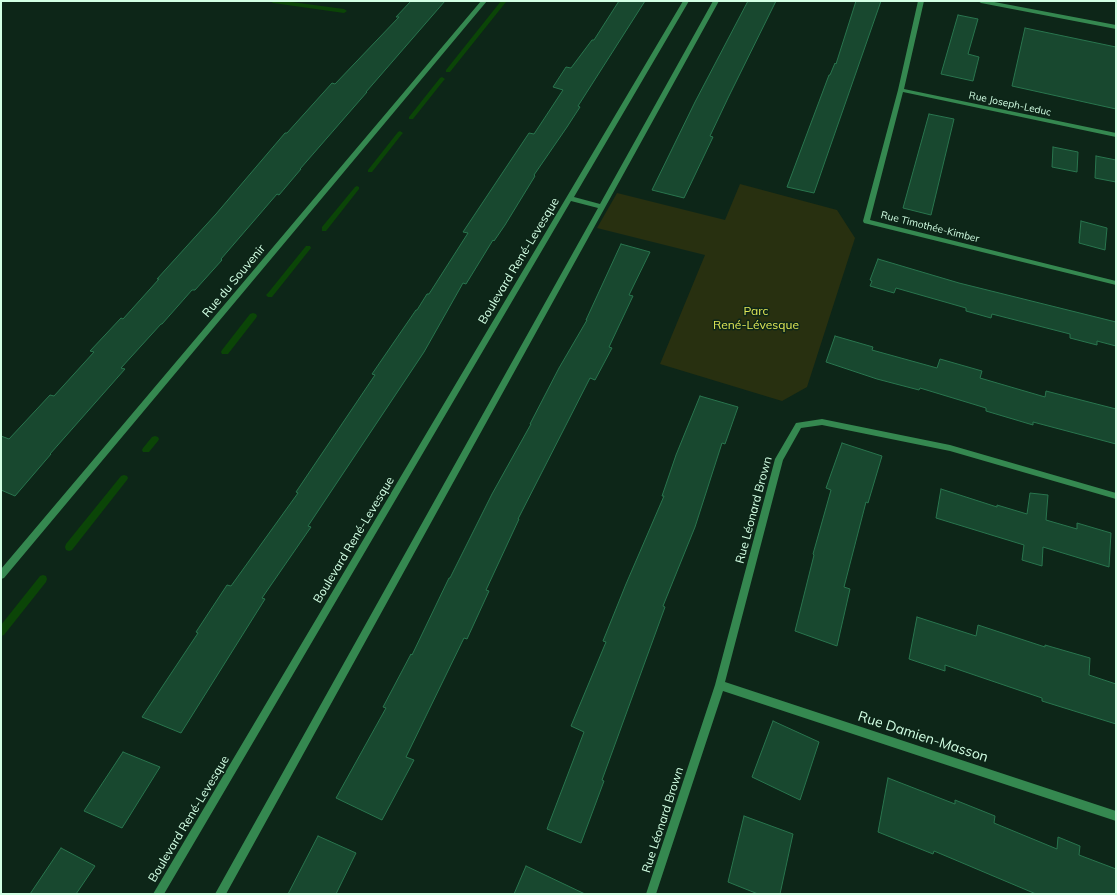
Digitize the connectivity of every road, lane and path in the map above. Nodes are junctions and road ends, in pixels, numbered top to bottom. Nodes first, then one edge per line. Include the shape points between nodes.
1 (484, 1) edge
2 (686, 1) edge
3 (716, 1) edge
4 (922, 1) edge
5 (981, 1) edge
6 (1116, 27) edge
7 (901, 90) junction
8 (1116, 135) edge
9 (570, 198) junction
10 (602, 207) junction
11 (1116, 283) edge
12 (1116, 496) edge
13 (1, 575) edge
14 (720, 685) junction
15 (1116, 816) edge
16 (158, 894) edge
17 (220, 894) edge
18 (651, 894) edge

1 - 13 street, Rue du Souvenir
2 - 9 street, Boulevard René-Levesque
3 - 10 street
4 - 7 street, Rue Timothée-Kimber
5 - 6 street
7 - 8 street, Rue Joseph-Leduc
7 - 11 street, Rue Timothée-Kimber via 866,221
9 - 10 street, Boulevard René-Levesque
9 - 16 street, Boulevard René-Levesque
10 - 17 street
12 - 14 street, Rue Léonard Brown via 950,448 822,422 799,425 779,459
14 - 15 street, Rue Damien-Masson
14 - 18 street, Rue Léonard Brown

